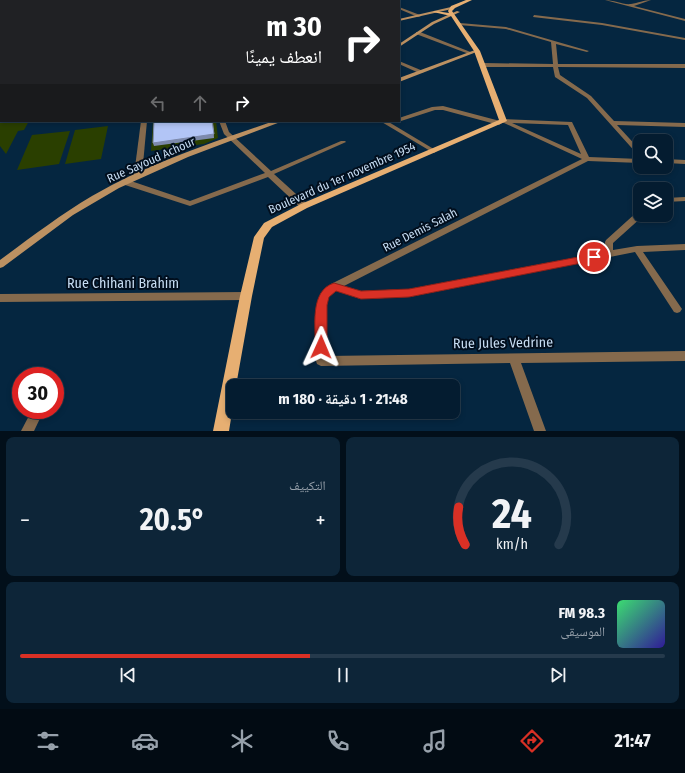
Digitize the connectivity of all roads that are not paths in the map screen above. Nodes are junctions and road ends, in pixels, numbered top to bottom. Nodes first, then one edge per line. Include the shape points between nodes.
1 (297, 0) edge
2 (321, 0) edge
3 (471, 0) edge
4 (607, 0) edge
5 (649, 0) edge
6 (630, 6) junction
7 (400, 8) edge
8 (451, 8) junction
9 (434, 12) junction
10 (458, 12) junction
11 (452, 14) junction
12 (419, 16) junction
13 (534, 16) dead end
14 (400, 20) edge
15 (685, 20) edge
16 (460, 24) junction
17 (418, 33) junction
18 (685, 39) edge
19 (553, 41) junction
20 (400, 45) edge
21 (586, 51) dead end
22 (474, 52) junction
23 (400, 62) edge
24 (483, 65) junction
25 (555, 65) junction
26 (685, 66) edge
27 (421, 72) junction
28 (400, 80) edge
29 (400, 120) edge
30 (144, 122) edge
31 (222, 122) edge
32 (277, 122) edge
33 (501, 122) junction
34 (386, 123) edge
35 (613, 123) junction
36 (685, 125) edge
37 (231, 138) junction
38 (344, 142) dead end
39 (633, 146) edge
40 (434, 151) junction
41 (587, 159) junction
42 (633, 161) edge
43 (673, 161) edge
44 (685, 162) edge
45 (269, 174) junction
46 (138, 175) junction
47 (126, 182) junction
48 (685, 199) edge
49 (673, 200) edge
50 (304, 206) junction
51 (633, 220) edge
52 (685, 247) edge
53 (637, 250) junction
54 (609, 254) junction
55 (0, 265) edge
56 (334, 287) junction
57 (246, 296) junction
58 (0, 298) edge
59 (677, 309) dead end
60 (685, 356) edge
61 (514, 358) junction
62 (321, 361) joint
63 (33, 419) edge
64 (27, 431) edge
65 (221, 431) edge
66 (540, 431) edge

1 - 2 street
3 - 8 main road
3 - 10 main road
4 - 6 street
5 - 6 street
6 - 15 street
7 - 12 street
8 - 9 main road
8 - 11 main road
9 - 11 main road
9 - 12 main road
10 - 11 main road
10 - 16 main road
11 - 16 main road
11 - 17 main road
12 - 14 main road
13 - 18 street via 602,24
16 - 19 street via 506,28
16 - 22 main road
17 - 20 main road
17 - 22 street
19 - 21 street
19 - 25 street
22 - 24 main road
22 - 27 main road
23 - 27 street
24 - 25 street
24 - 33 main road
25 - 26 street
25 - 35 street via 557,76 584,92
27 - 28 main road
29 - 33 street via 434,108 443,108
30 - 46 street
31 - 37 street via 224,130
32 - 37 main road, Rue Sayoud Achour
33 - 40 main road, Boulevard du 1er novembre 1954
33 - 41 street
33 - 41 street via 570,123
34 - 40 street
35 - 36 street
35 - 39 street
37 - 45 street
37 - 46 main road, Rue Sayoud Achour
38 - 45 street
40 - 50 main road, Boulevard du 1er novembre 1954
41 - 42 street
41 - 56 street, Rue Demis Salah
43 - 44 street
45 - 47 street via 190,204
45 - 50 street
46 - 47 main road, Rue Sayoud Achour
47 - 55 main road, Rue Sayoud Achour via 94,199
48 - 49 street
50 - 57 main road, Boulevard du 1er novembre 1954 via 268,225 259,237
51 - 54 street via 609,242
52 - 53 street
53 - 54 street
53 - 59 street
54 - 56 street via 409,293 361,295
56 - 62 street, Rue Demis Salah via 324,296 322,305
57 - 58 street, Rue Chihani Brahim
57 - 65 main road, Boulevard du 1er novembre 1954
60 - 61 street, Rue Jules Vedrine
61 - 62 street, Rue Jules Vedrine
61 - 66 street
63 - 64 street

